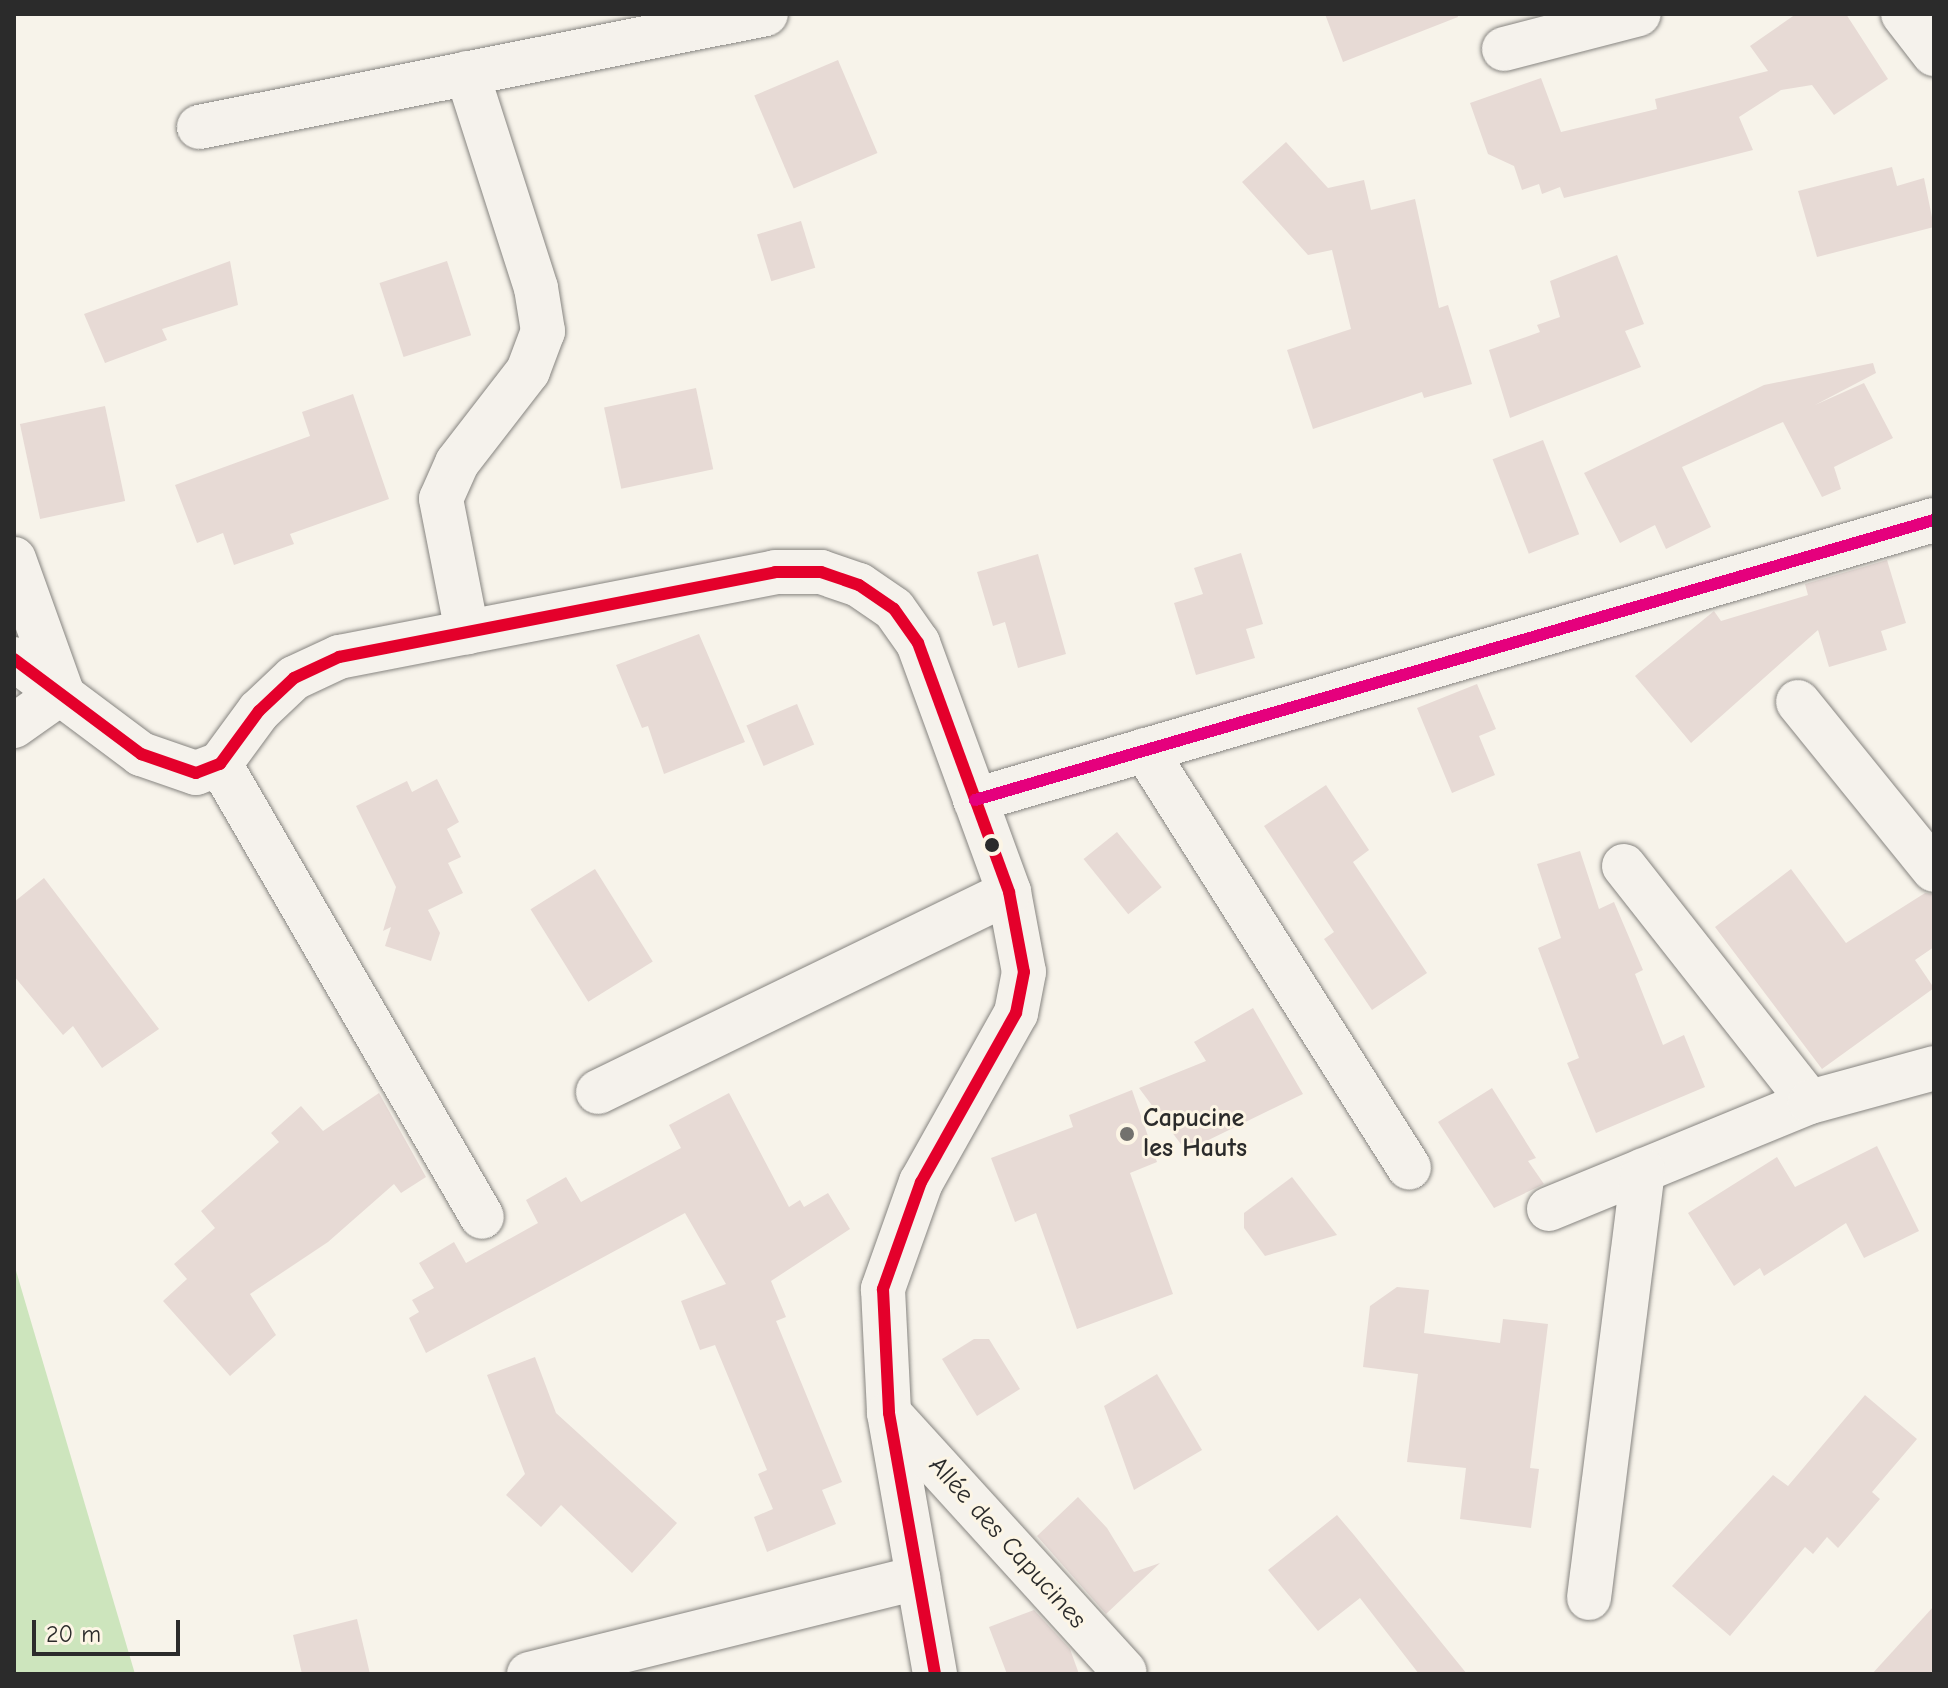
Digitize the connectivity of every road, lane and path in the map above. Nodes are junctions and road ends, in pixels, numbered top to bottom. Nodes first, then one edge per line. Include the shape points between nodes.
1 (766, 14) edge
2 (1639, 14) edge
3 (1903, 14) edge
4 (1504, 49) dead end
5 (1934, 54) edge
6 (467, 73) junction
7 (199, 127) dead end
8 (1934, 520) edge
9 (14, 559) edge
10 (467, 632) junction
11 (14, 659) edge
12 (62, 692) junction
13 (1798, 702) dead end
14 (14, 726) edge
15 (1145, 750) junction
16 (220, 764) junction
17 (975, 800) junction
18 (1624, 866) dead end
19 (1934, 870) edge
20 (1009, 892) junction
21 (1929, 1080) edge
22 (598, 1092) dead end
23 (1810, 1102) junction
24 (1409, 1168) dead end
25 (1643, 1170) junction
26 (1549, 1209) dead end
27 (482, 1217) dead end
28 (889, 1413) junction
29 (918, 1578) junction
30 (1589, 1598) dead end
31 (1125, 1672) edge
32 (529, 1674) edge
33 (935, 1674) edge

1 - 6 street
2 - 4 street
3 - 5 street
6 - 7 street
6 - 10 street via 536,288 543,331 528,371 457,463 441,499
8 - 15 street
9 - 12 street
10 - 16 street via 339,657 294,678 259,711
10 - 17 street via 775,572 821,572 859,585 894,609 918,643
11 - 12 street
12 - 14 street
12 - 16 street via 141,754 170,769 196,773
13 - 19 street
15 - 17 street
15 - 24 street
16 - 27 street
17 - 20 street
18 - 23 street
20 - 22 street
20 - 28 street via 1024,972 1016,1013 897,1234 883,1289
21 - 23 street
23 - 25 street
25 - 26 street
25 - 30 street
28 - 29 street
28 - 31 street, Allée des Capucines
29 - 32 street
29 - 33 street

